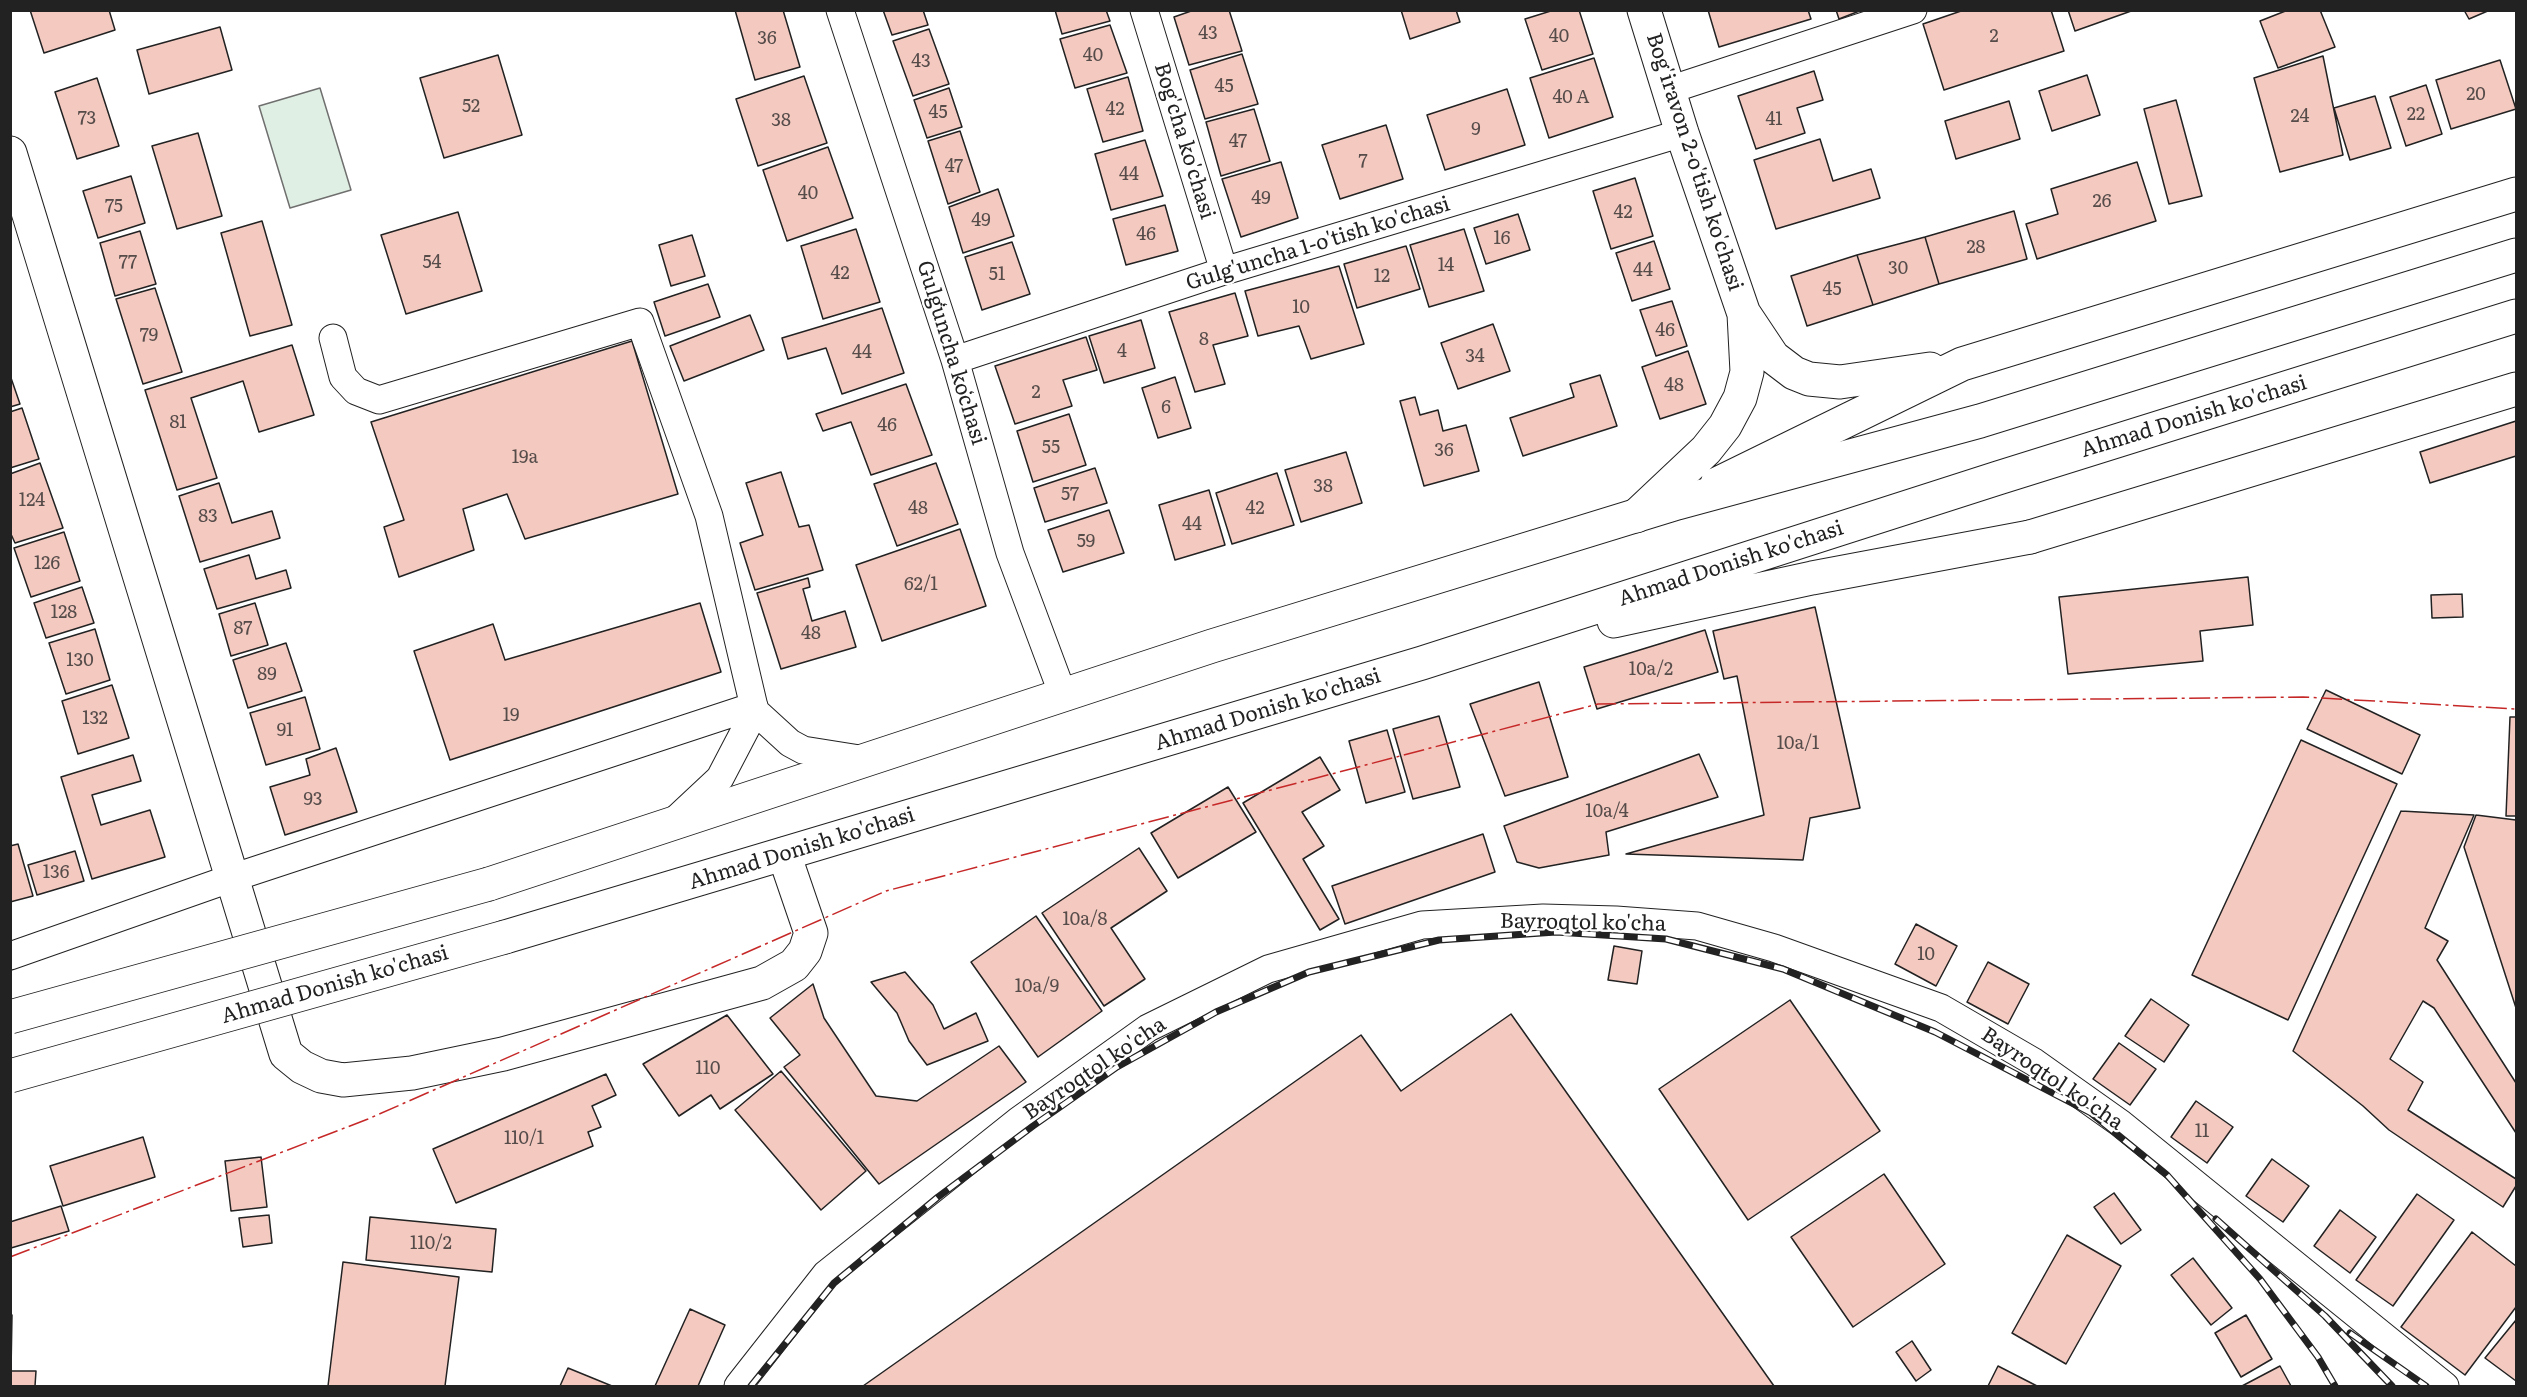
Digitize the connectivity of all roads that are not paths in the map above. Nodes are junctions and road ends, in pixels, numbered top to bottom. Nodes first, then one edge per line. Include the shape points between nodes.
1 (840, 10) edge
2 (1144, 10) edge
3 (1644, 10) edge
4 (1913, 10) edge
5 (1669, 90) junction
6 (1682, 133) junction
7 (10, 153) edge
8 (2517, 194) edge
9 (2517, 255) edge
10 (1224, 271) junction
11 (1743, 314) junction
12 (2517, 316) edge
13 (333, 338) dead end
14 (955, 360) junction
15 (1962, 364) junction
16 (2517, 389) edge
17 (1677, 503) junction
18 (1636, 516) junction
19 (1422, 663) junction
20 (1063, 695) junction
21 (754, 709) junction
22 (867, 760) junction
23 (670, 825) junction
24 (784, 854) junction
25 (232, 878) junction
26 (10, 956) edge
27 (10, 1017) edge
28 (10, 1076) edge
29 (738, 1386) edge
30 (2445, 1386) edge

1 - 14 street, Gulgʻuncha koʻchasi
2 - 10 street, Bog'cha ko'chasi
3 - 5 main road, Bog'iravon 2-o'tish ko'chasi
4 - 5 street
5 - 6 main road, Bog'iravon 2-o'tish ko'chasi
6 - 10 street, Gulg'uncha 1-o'tish ko'chasi
6 - 11 main road, Bog'iravon 2-o'tish ko'chasi
7 - 25 main road
8 - 15 main road
9 - 17 main road via 1980,421
10 - 14 street, Gulg'uncha 1-o'tish ko'chasi
11 - 15 main road, Bog'iravon 2-o'tish ko'chasi via 1773,357 1794,373 1817,381 1840,382
11 - 18 main road, Bog'iravon 2-o'tish ko'chasi via 1747,372 1740,398 1706,450
12 - 19 main road, Ahmad Donish ko'chasi
13 - 21 street via 343,377 356,391 380,400 640,322 709,516
14 - 20 street, Gulgʻuncha koʻchasi via 1010,553
15 - 17 main road
16 - 19 main road via 2030,537 1812,578
17 - 18 main road
18 - 20 main road
19 - 24 main road, Ahmad Donish ko'chasi
20 - 22 main road
21 - 22 street via 803,750
21 - 23 street via 720,778
21 - 25 street
22 - 23 main road
23 - 27 main road, bridge via 489,884
24 - 25 main road via 811,933 800,959 780,975 746,988 503,1054 412,1073 353,1080 321,1076 286,1054
24 - 28 main road, Ahmad Donish ko'chasi, bridge via 505,938
25 - 26 street
29 - 30 street, Bayroqtol ko'cha via 826,1274 1018,1121 1148,1028 1268,969 1422,925 1543,918 1697,926 1774,948 1941,1008 2034,1062 2120,1123

